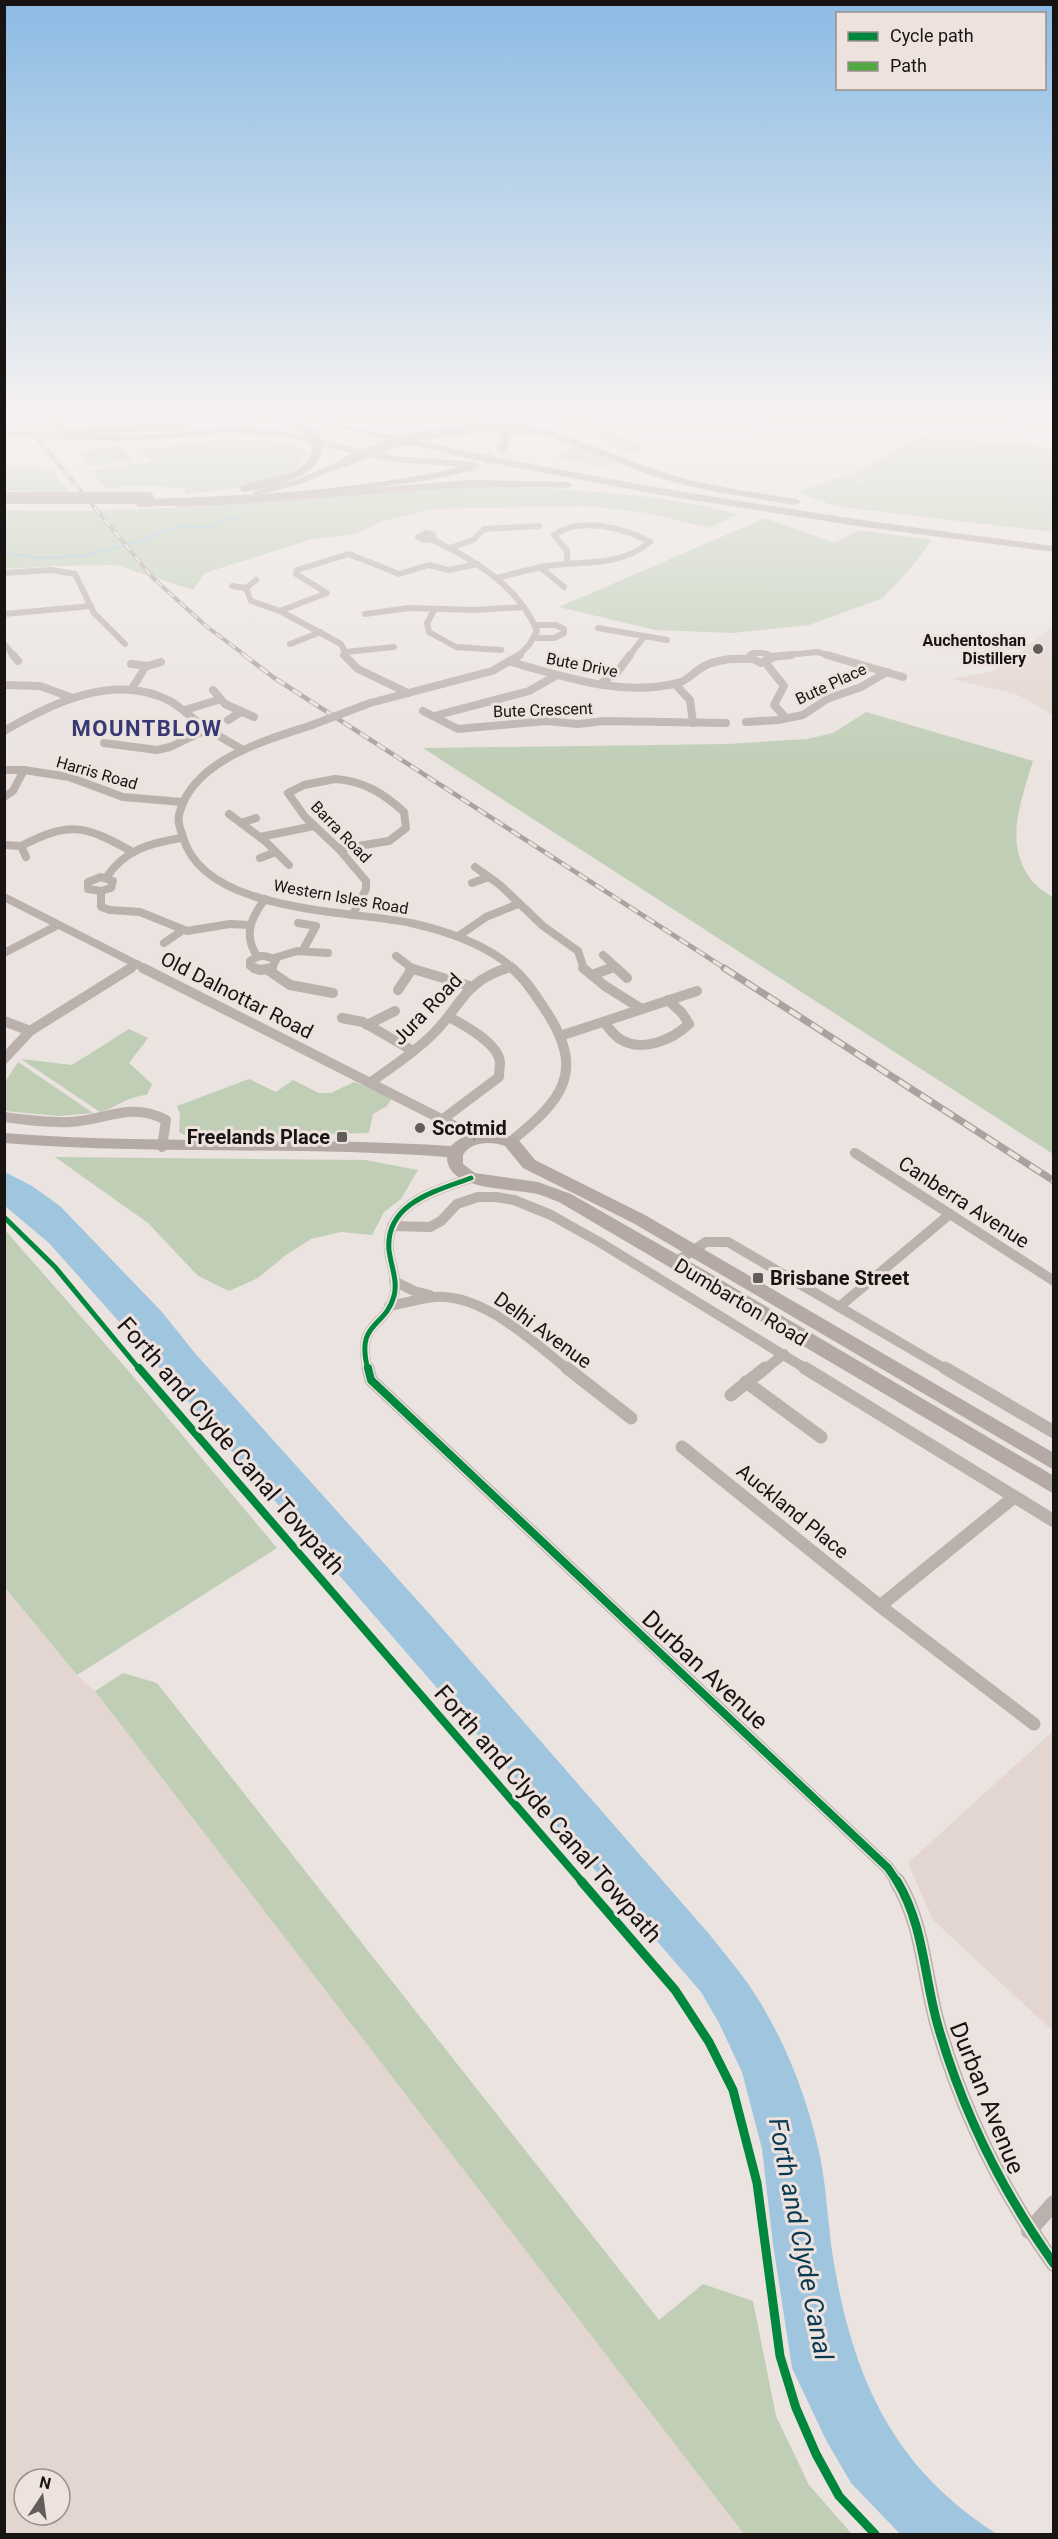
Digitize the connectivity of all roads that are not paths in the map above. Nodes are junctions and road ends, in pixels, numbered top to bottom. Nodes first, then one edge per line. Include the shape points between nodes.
1 (484, 529) edge
2 (499, 529) edge
3 (518, 529) edge
4 (562, 529) edge
5 (615, 529) edge
6 (902, 529) edge
7 (968, 529) edge
8 (431, 540) dead end
9 (1053, 541) edge
10 (450, 548) junction
11 (1053, 549) edge
12 (478, 564) junction
13 (567, 564) junction
14 (540, 567) junction
15 (4, 573) edge
16 (496, 578) junction
17 (256, 580) dead end
18 (232, 586) dead end
19 (564, 587) dead end
20 (246, 588) junction
21 (91, 606) junction
22 (524, 607) junction
23 (435, 609) junction
24 (280, 611) junction
25 (4, 614) edge
26 (365, 614) dead end
27 (536, 625) junction
28 (598, 628) dead end
29 (321, 632) junction
30 (644, 637) junction
31 (534, 638) junction
32 (667, 640) dead end
33 (4, 644) edge
34 (125, 644) dead end
35 (290, 644) dead end
36 (394, 647) dead end
37 (481, 650) junction
38 (501, 650) dead end
39 (345, 652) junction
40 (772, 657) junction
41 (750, 659) junction
42 (484, 660) dead end
43 (18, 661) dead end
44 (161, 662) dead end
45 (511, 662) junction
46 (765, 662) junction
47 (131, 664) dead end
48 (146, 666) junction
49 (887, 672) junction
50 (557, 675) junction
51 (903, 677) dead end
52 (600, 684) junction
53 (675, 684) junction
54 (4, 685) edge
55 (131, 690) junction
56 (213, 690) dead end
57 (408, 693) junction
58 (73, 698) junction
59 (218, 700) junction
60 (185, 710) junction
61 (423, 711) dead end
62 (241, 712) junction
63 (434, 716) junction
64 (254, 717) dead end
65 (786, 718) junction
66 (228, 720) dead end
67 (746, 722) dead end
68 (693, 723) junction
69 (726, 723) dead end
70 (208, 729) junction
71 (4, 731) edge
72 (104, 743) dead end
73 (243, 750) junction
74 (4, 770) edge
75 (24, 770) junction
76 (4, 797) edge
77 (182, 802) junction
78 (229, 814) dead end
79 (256, 818) dead end
80 (241, 823) junction
81 (314, 826) junction
82 (260, 837) junction
83 (181, 838) junction
84 (4, 845) edge
85 (21, 846) junction
86 (339, 849) junction
87 (131, 851) junction
88 (276, 852) junction
89 (26, 857) dead end
90 (260, 858) dead end
91 (290, 865) dead end
92 (475, 867) dead end
93 (489, 877) junction
94 (106, 878) junction
95 (472, 884) dead end
96 (101, 891) junction
97 (4, 897) edge
98 (265, 899) junction
99 (518, 904) junction
100 (353, 914) junction
101 (298, 923) dead end
102 (58, 925) junction
103 (249, 925) junction
104 (183, 930) junction
105 (460, 935) junction
106 (164, 943) dead end
107 (303, 950) junction
108 (4, 953) edge
109 (328, 953) dead end
110 (603, 955) dead end
111 (257, 956) junction
112 (396, 956) dead end
113 (274, 958) junction
114 (137, 964) junction
115 (511, 966) junction
116 (615, 966) junction
117 (412, 969) junction
118 (268, 970) junction
119 (592, 975) junction
120 (627, 978) dead end
121 (472, 987) junction
122 (398, 990) dead end
123 (697, 992) dead end
124 (333, 993) dead end
125 (669, 1000) junction
126 (640, 1008) junction
127 (394, 1011) dead end
128 (449, 1017) junction
129 (342, 1018) dead end
130 (4, 1021) edge
131 (603, 1022) junction
132 (367, 1025) junction
133 (30, 1031) junction
134 (562, 1035) junction
135 (413, 1051) junction
136 (4, 1059) edge
137 (371, 1082) junction
138 (4, 1117) edge
139 (443, 1119) junction
140 (4, 1138) edge
141 (475, 1139) junction
142 (510, 1142) junction
143 (162, 1147) junction
144 (456, 1152) junction
145 (855, 1154) dead end
146 (522, 1156) junction
147 (471, 1178) junction
148 (490, 1180) junction
149 (950, 1214) junction
150 (392, 1226) junction
151 (692, 1249) junction
152 (677, 1261) junction
153 (394, 1281) junction
154 (1053, 1281) edge
155 (436, 1297) junction
156 (389, 1306) junction
157 (839, 1307) junction
158 (784, 1354) junction
159 (746, 1382) junction
160 (731, 1395) dead end
161 (631, 1418) dead end
162 (1053, 1432) edge
163 (821, 1437) dead end
164 (682, 1447) dead end
165 (1053, 1463) edge
166 (1053, 1486) edge
167 (1014, 1497) junction
168 (1053, 1521) edge
169 (880, 1606) junction
170 (1034, 1724) dead end
171 (1053, 2203) edge
172 (1029, 2231) junction
173 (1053, 2264) edge

1 - 10 street via 473,540
2 - 3 street
4 - 13 street via 554,535 567,551
5 - 13 street via 650,542 608,562
6 - 11 main road
7 - 9 main road
8 - 10 street
10 - 12 street
12 - 16 street
12 - 24 street via 448,570 429,565 395,574 354,555 343,555 297,570 296,574 327,593
13 - 14 street
14 - 16 street
14 - 19 street
15 - 21 street via 51,570 75,574
16 - 22 street
17 - 20 street
18 - 20 street
20 - 24 street via 251,602
21 - 25 street
21 - 34 street
22 - 23 street
22 - 27 street
23 - 26 street via 396,609 389,616
23 - 37 street via 427,623 429,632 456,647
24 - 29 street
27 - 31 street
27 - 31 street via 556,625 564,633 553,638
28 - 30 street
29 - 35 street
29 - 39 street via 341,644
30 - 32 street
30 - 52 street via 618,671
31 - 45 street
33 - 43 street
36 - 39 street
37 - 38 street
37 - 42 street
39 - 57 street via 350,664
40 - 41 street, Bute Drive via 757,653
40 - 46 street, Bute Drive
40 - 49 street, Bute Drive via 818,652
41 - 46 street, Bute Drive
41 - 53 street, Bute Drive via 710,664
44 - 48 street
45 - 50 street, Bute Drive
45 - 57 street via 482,674
46 - 65 street, Bute Place via 784,686 774,705
47 - 48 street
48 - 55 street
49 - 51 street, Bute Drive
49 - 65 street, Bute Place via 866,686 831,697 808,713
50 - 52 street, Bute Drive
50 - 63 street, Bute Crescent via 528,692
52 - 53 street, Bute Drive
53 - 68 street via 689,695
54 - 58 street via 39,685
55 - 58 street
55 - 60 street via 151,693
56 - 59 street
57 - 73 street, bridge
58 - 71 street
59 - 60 street
59 - 62 street
60 - 70 street
61 - 63 street, Bute Crescent
62 - 64 street
62 - 66 street
63 - 68 street, Bute Crescent via 458,729 546,721
65 - 67 street, Bute Place
68 - 69 street, Bute Crescent
70 - 72 street via 157,750
70 - 73 street
73 - 77 street via 218,763
74 - 75 street, Harris Road
75 - 76 street via 13,792
75 - 77 street, Harris Road via 69,777 123,797
77 - 83 street, Western Isles Road via 178,825
78 - 80 street
79 - 80 street
80 - 82 street
81 - 82 street
81 - 86 street, Barra Road
81 - 86 street, Barra Road via 288,793 327,780 355,780 378,789 405,812 406,828 389,840
82 - 88 street
83 - 87 street
83 - 98 street, Western Isles Road via 196,864 229,886
84 - 85 street
85 - 87 street via 41,835 69,828 97,831
85 - 89 street
86 - 100 street, Barra Road via 366,881 366,890
87 - 94 street via 111,867
88 - 90 street
88 - 91 street
92 - 93 street
93 - 95 street
93 - 99 street
94 - 96 street via 113,884
94 - 96 street via 91,880 86,886
96 - 104 street via 101,908 140,912
97 - 102 street, Old Dalnottar Road
98 - 100 street, Western Isles Road
98 - 103 street
99 - 105 street via 486,917
99 - 119 street via 578,951 584,968
100 - 105 street, Western Isles Road
101 - 107 street via 316,926
102 - 108 street
102 - 114 street, Old Dalnottar Road
103 - 104 street
103 - 111 street via 248,939
104 - 106 street
105 - 115 street, Western Isles Road
107 - 109 street
107 - 113 street
110 - 116 street
111 - 113 street
111 - 118 street via 250,966
112 - 117 street
113 - 118 street via 275,965
114 - 133 street
114 - 137 street, Old Dalnottar Road
115 - 121 street, Jura Road via 482,978
115 - 134 street, Western Isles Road
116 - 119 street
116 - 120 street
117 - 121 street
117 - 122 street
118 - 124 street via 288,986
119 - 126 street
121 - 128 street, Jura Road
123 - 125 street
125 - 126 street
125 - 131 street via 690,1024 682,1032 656,1042 638,1045 621,1040
126 - 131 street
127 - 132 street
128 - 135 street, Jura Road
128 - 139 street via 483,1038 500,1060 499,1077
129 - 132 street
130 - 133 street
131 - 134 street
132 - 135 street
133 - 136 street
134 - 142 street, Western Isles Road via 568,1061 562,1088 534,1123
135 - 137 street, Jura Road
137 - 139 street, Old Dalnottar Road
138 - 143 street via 81,1121 139,1109 166,1120
139 - 141 street, Old Dalnottar Road
140 - 143 main road
141 - 142 main road via 493,1137
141 - 144 main road
142 - 146 main road, Dumbarton Road
143 - 144 main road via 369,1146
144 - 147 main road via 455,1165
145 - 149 street, Canberra Avenue
146 - 148 main road, Dumbarton Road via 514,1173
146 - 151 main road, Dumbarton Road via 530,1164
147 - 148 main road, Dumbarton Road
147 - 150 street via 399,1212
148 - 152 main road, Dumbarton Road via 547,1191
149 - 154 street, Canberra Avenue
149 - 157 street
150 - 153 street, Durban Avenue via 389,1244
150 - 158 street, Dumbarton Road via 434,1225 457,1203 473,1197 493,1195 509,1199 601,1243
151 - 152 street, Dumbarton Road
151 - 157 street, Dumbarton Road via 711,1239 728,1242
151 - 165 main road, Dumbarton Road
152 - 166 main road, Dumbarton Road
153 - 155 street
153 - 156 street, Durban Avenue
155 - 156 street, Delhi Avenue
155 - 161 street, Delhi Avenue via 470,1301 513,1326
156 - 172 street, Durban Avenue via 371,1326 364,1341 371,1380 888,1868 912,1910 936,2022 950,2065 991,2164
157 - 162 street, Dumbarton Road
158 - 159 street
158 - 167 street, Dumbarton Road
159 - 160 street
159 - 163 street
164 - 169 street, Auckland Place
167 - 168 street, Dumbarton Road
167 - 169 street
169 - 170 street, Auckland Place
171 - 172 street
172 - 173 street, Durban Avenue

